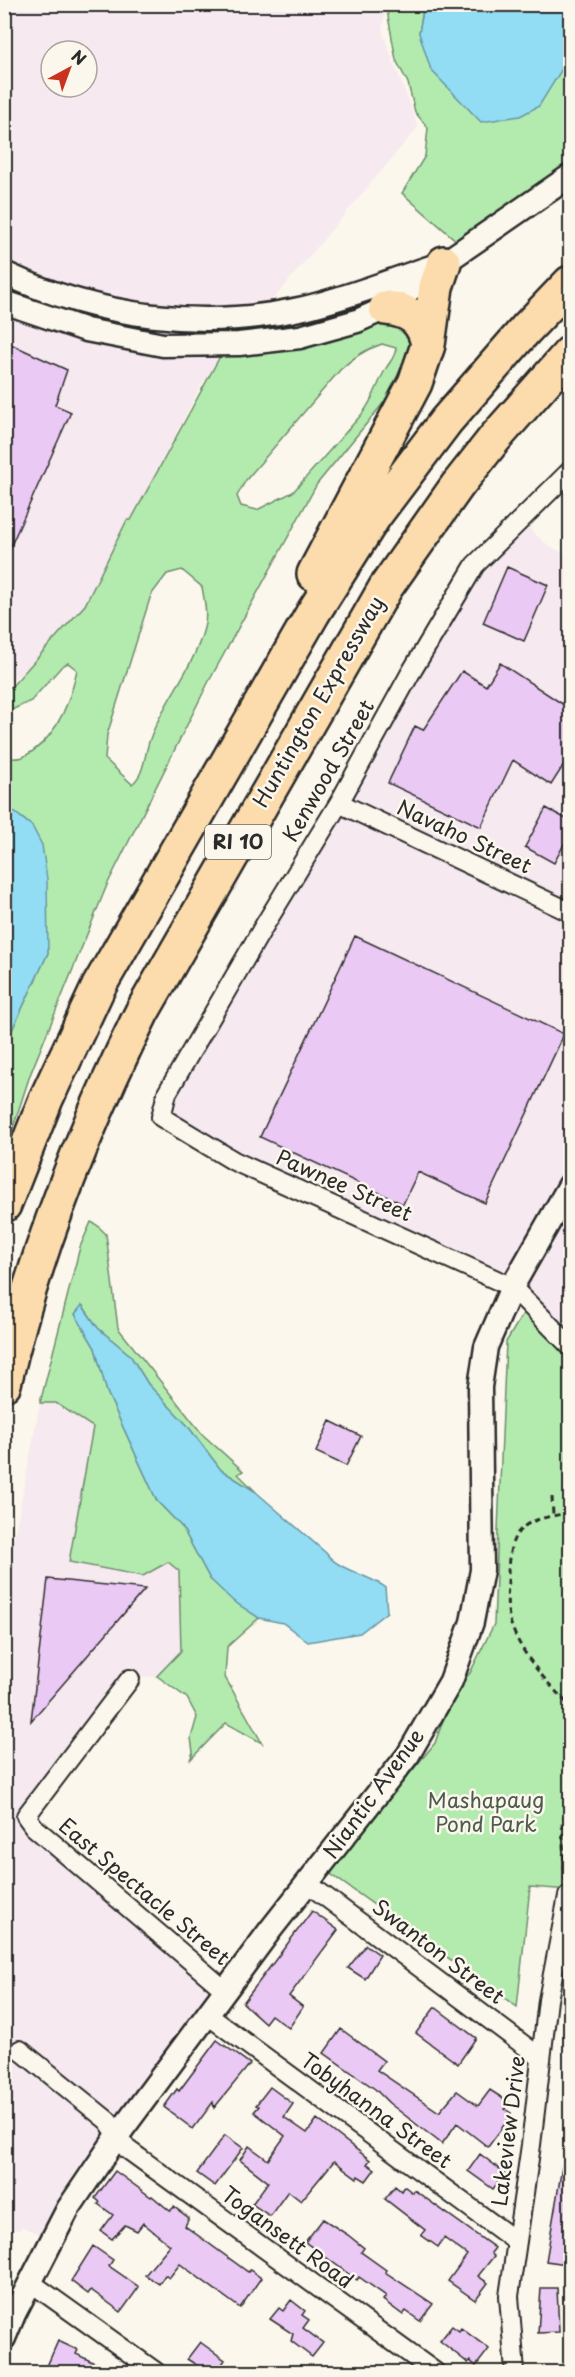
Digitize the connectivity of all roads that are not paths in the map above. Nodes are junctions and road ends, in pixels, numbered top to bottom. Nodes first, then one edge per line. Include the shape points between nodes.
1 (570, 176) edge
2 (444, 263) junction
3 (4, 273) edge
4 (570, 284) edge
5 (4, 302) edge
6 (386, 308) junction
7 (429, 345) junction
8 (570, 353) edge
9 (570, 471) edge
10 (206, 797) junction
11 (339, 803) junction
12 (570, 912) edge
13 (161, 1117) joint
14 (570, 1185) edge
15 (4, 1205) edge
16 (512, 1287) junction
17 (570, 1346) edge
18 (4, 1384) edge
19 (130, 1679) dead end
20 (307, 1883) junction
21 (566, 1888) road end
22 (226, 1991) junction
23 (209, 2016) junction
24 (20, 2050) dead end
25 (541, 2058) junction
26 (118, 2135) junction
27 (517, 2242) junction
28 (30, 2282) junction
29 (4, 2338) edge
30 (156, 2373) edge
31 (435, 2373) edge
32 (514, 2373) edge

1 - 2 street
2 - 3 street via 305,308 212,319 151,316 88,305
2 - 6 street
2 - 7 highway via 436,286
4 - 10 highway, RI 10 via 486,373 375,515
5 - 6 street via 86,330 140,342 186,346 300,337 357,321
6 - 7 highway via 412,316 423,328
7 - 10 highway via 408,398 264,668
8 - 18 highway, Huntington Expressway / RI 10 via 470,470 386,588 152,995 114,1068 66,1181 27,1296
9 - 11 street, Kenwood Street via 475,565
10 - 15 highway, RI 10 via 81,1023
11 - 12 street, Navaho Street
11 - 13 street, Kenwood Street via 167,1093
13 - 16 street, Pawnee Street via 234,1161
14 - 16 street, Niantic Avenue
16 - 17 street
16 - 20 street, Niantic Avenue via 486,1347 480,1387 482,1570 472,1622 451,1680 408,1755
19 - 22 street, East Spectacle Street via 26,1816 34,1827
20 - 22 street, Niantic Avenue
20 - 25 street, Swanton Street
21 - 25 street, Lakeview Drive
22 - 23 street, Niantic Avenue
23 - 26 street, Niantic Avenue
23 - 27 street, Tobyhanna Street
24 - 26 street, Togansett Road via 108,2121
25 - 27 street, Lakeview Drive
26 - 28 street, Niantic Avenue via 68,2209
26 - 31 street, Togansett Road via 127,2149
27 - 32 street, Lakeview Drive via 508,2296
28 - 29 street, Niantic Avenue
28 - 30 street

